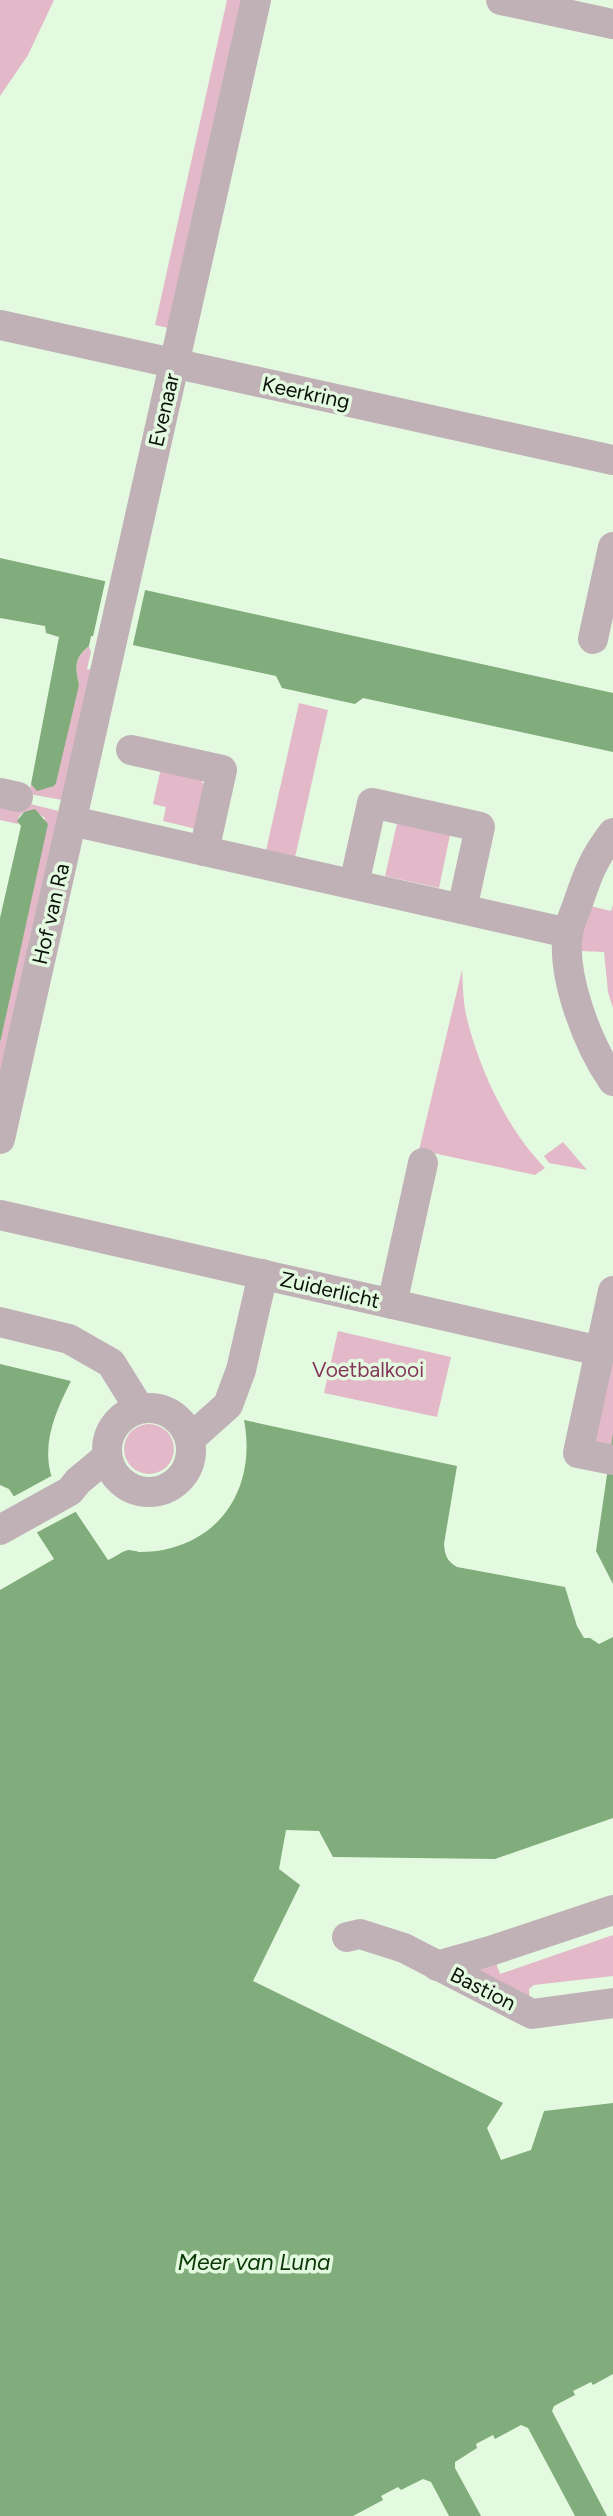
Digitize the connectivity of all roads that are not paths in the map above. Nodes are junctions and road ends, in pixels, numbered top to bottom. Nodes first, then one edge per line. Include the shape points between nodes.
1 (256, 0) edge
2 (501, 0) edge
3 (613, 24) edge
4 (0, 325) edge
5 (174, 364) junction
6 (613, 460) edge
7 (613, 547) edge
8 (593, 639) dead end
9 (131, 750) dead end
10 (72, 821) junction
11 (613, 834) edge
12 (205, 851) junction
13 (354, 884) junction
14 (462, 909) junction
15 (568, 933) junction
16 (613, 1081) edge
17 (0, 1139) edge
18 (423, 1163) dead end
19 (0, 1215) edge
20 (263, 1275) junction
21 (613, 1291) edge
22 (392, 1304) junction
23 (0, 1322) edge
24 (600, 1351) junction
25 (130, 1413) junction
26 (182, 1428) junction
27 (604, 1458) edge
28 (113, 1468) junction
29 (7, 1526) edge
30 (613, 1910) edge
31 (347, 1937) dead end
32 (436, 1966) junction
33 (613, 2003) edge

1 - 5 street, Evenaar
2 - 3 street
4 - 5 street, Keerkring
5 - 6 street, Keerkring
5 - 10 street, Evenaar
7 - 8 street
9 - 12 street via 222,770
10 - 12 street
10 - 17 street, Hof van Ra
11 - 15 street via 588,871
12 - 13 street
13 - 14 street
13 - 14 street via 372,803 480,827
14 - 15 street
15 - 16 street via 571,986 581,1020
18 - 22 street
19 - 20 street, Zuiderlicht
20 - 22 street, Zuiderlicht
20 - 26 street via 228,1405
21 - 24 street
22 - 24 street, Zuiderlicht
23 - 25 street via 69,1339 92,1353 98,1371
24 - 27 street via 578,1453
25 - 26 street via 151,1407
25 - 28 street via 109,1435
26 - 28 street via 191,1452 189,1464 183,1475 164,1489 139,1491
28 - 29 street via 78,1481 70,1491
30 - 32 street, Bastion
31 - 32 street, Bastion via 360,1934 404,1948
32 - 33 street, Bastion via 532,2014

